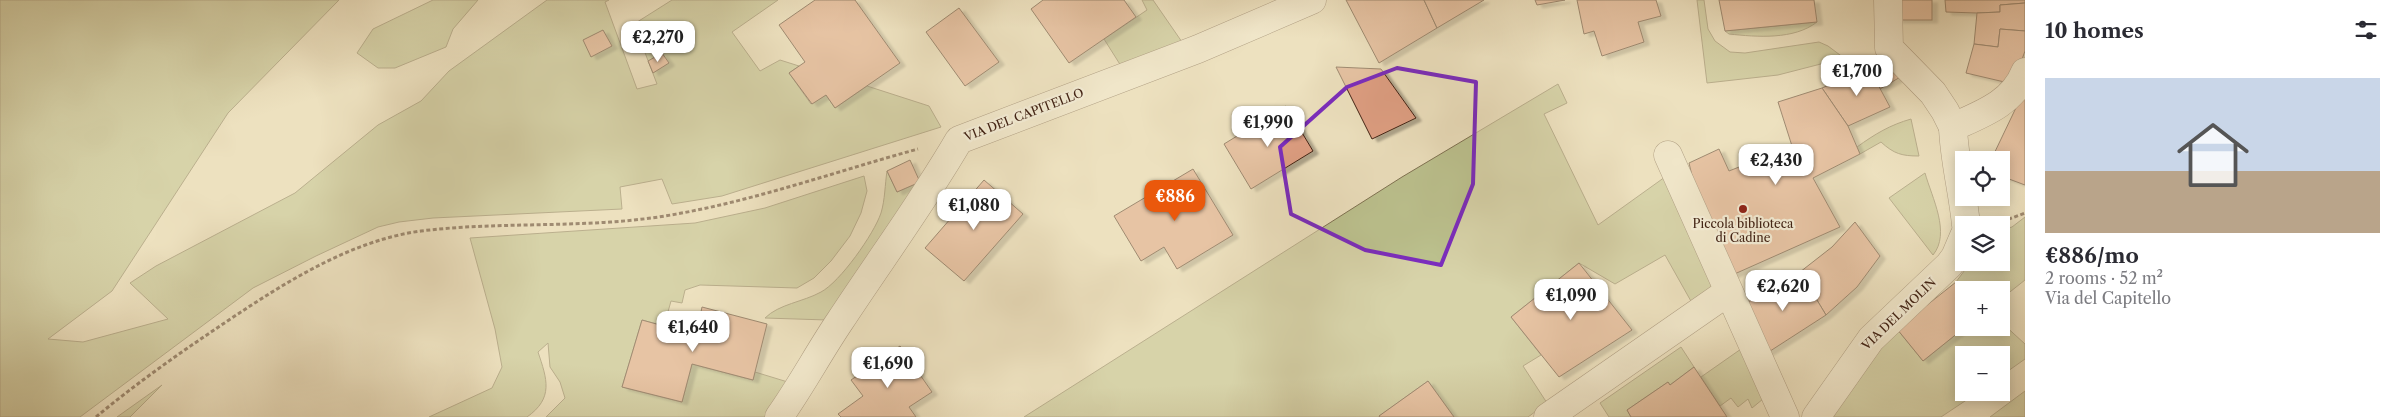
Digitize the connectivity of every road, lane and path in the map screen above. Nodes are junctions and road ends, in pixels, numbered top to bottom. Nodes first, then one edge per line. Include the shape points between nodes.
1 (1312, 0) edge
2 (1888, 0) edge
3 (2025, 72) edge
4 (1953, 127) junction
5 (959, 140) junction
6 (1668, 155) dead end
7 (2025, 213) edge
8 (1965, 216) edge
9 (2010, 218) edge
10 (1955, 255) edge
11 (1728, 292) junction
12 (96, 417) edge
13 (779, 417) edge
14 (1548, 417) edge
15 (1785, 417) edge
16 (1816, 417) edge

1 - 5 street, VIA DEL CAPITELLO via 1198,49
2 - 4 street via 1889,48 1933,94
3 - 4 street via 2015,90 2003,102
4 - 8 street
5 - 12 path via 842,169 727,205 599,222 452,228 388,237 277,288 182,352
5 - 13 street, VIA DEL CAPITELLO
6 - 11 street
7 - 9 path
10 - 16 street, VIA DEL MOLIN via 1950,265 1860,351
11 - 14 street
11 - 15 street

